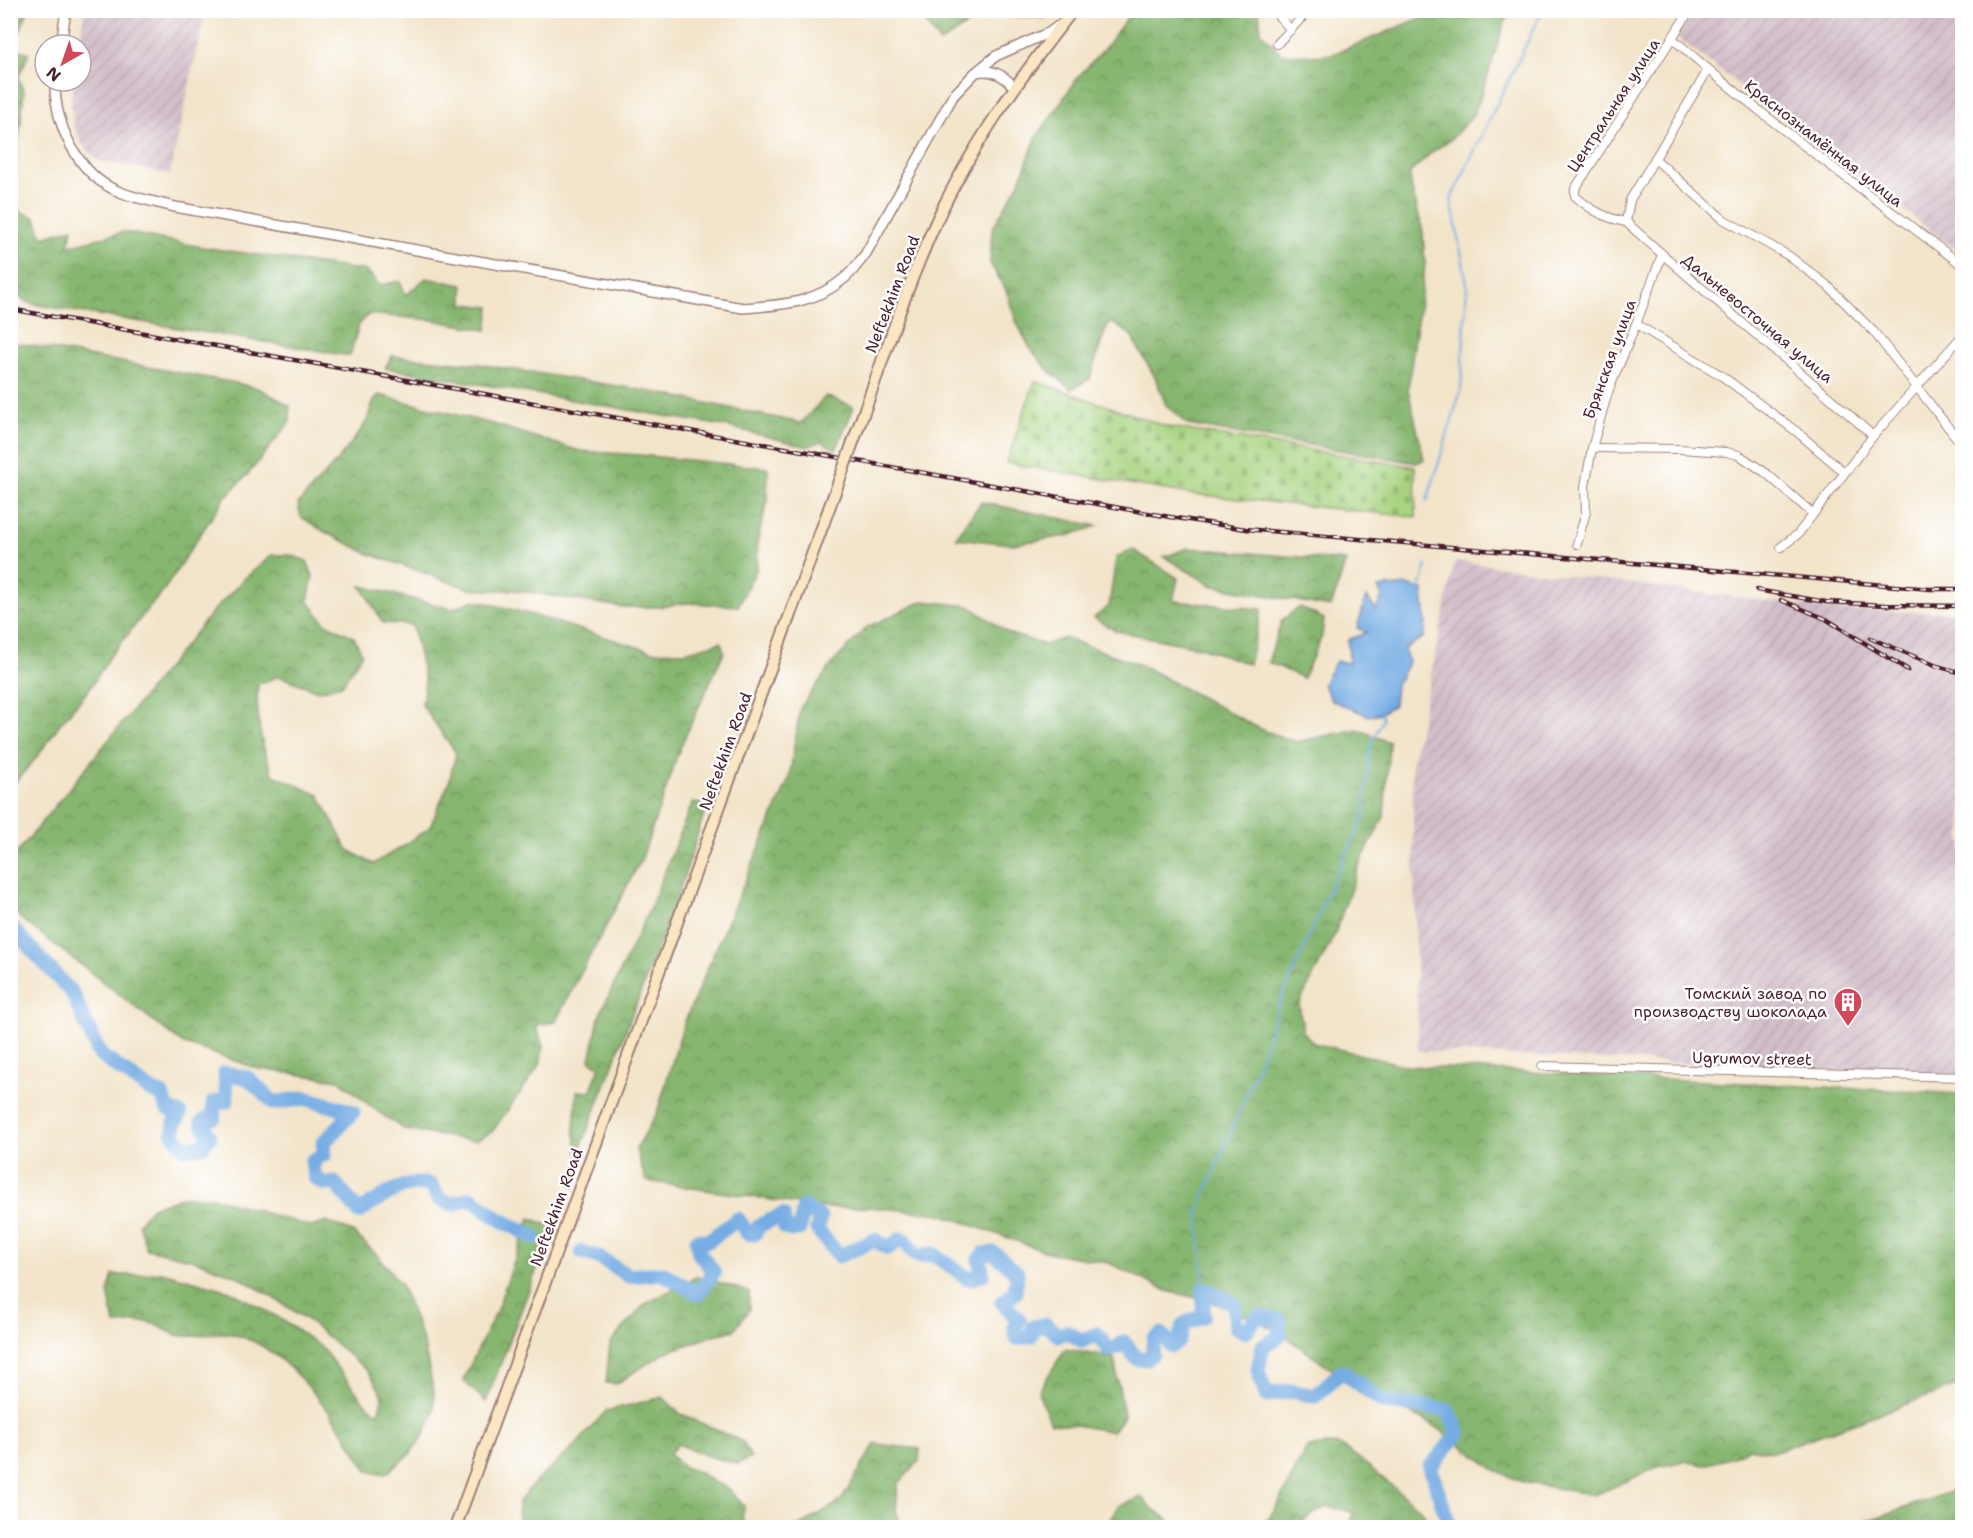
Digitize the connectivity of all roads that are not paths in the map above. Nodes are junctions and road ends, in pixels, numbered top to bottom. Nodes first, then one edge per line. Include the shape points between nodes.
1 (66, 10) edge
2 (1273, 10) edge
3 (1308, 10) edge
4 (1690, 10) edge
5 (1070, 15) edge
6 (1291, 30) junction
7 (63, 33) edge
8 (1672, 38) junction
9 (1277, 44) dead end
10 (1708, 70) junction
11 (975, 73) junction
12 (1015, 88) junction
13 (56, 93) edge
14 (1655, 159) junction
15 (1626, 222) junction
16 (1662, 255) junction
17 (1962, 265) edge
18 (1636, 324) junction
19 (1962, 336) edge
20 (1917, 388) junction
21 (1873, 436) junction
22 (1962, 445) edge
23 (1592, 448) junction
24 (1844, 472) junction
25 (1813, 514) junction
26 (1577, 544) dead end
27 (1781, 547) dead end
28 (1542, 1066) dead end
29 (1962, 1077) edge
30 (455, 1527) edge

1 - 7 street
2 - 6 street
3 - 6 street
4 - 8 street, Центральная улица
5 - 11 street via 1050,32 996,56
5 - 12 main road, Neftekhim Road
6 - 9 street
8 - 10 street, Краснознамённая улица
8 - 15 street, Центральная улица via 1575,189 1575,196 1593,212
10 - 14 street
10 - 17 street, Краснознамённая улица
11 - 12 street via 998,73
11 - 13 street via 953,96 865,255 846,277 810,299 743,308 175,207 119,192 101,182 80,161 63,130
12 - 30 main road, Neftekhim Road, bridge via 963,169 914,274
14 - 15 street via 1630,200
14 - 20 street via 1723,219 1789,256 1828,286 1874,332
15 - 16 street, Дальневосточная улица
16 - 18 street, Брянская улица
16 - 21 street, Дальневосточная улица
18 - 23 street, Брянская улица via 1608,392
18 - 24 street via 1722,376
19 - 20 street
20 - 21 street
20 - 22 street
21 - 24 street
23 - 25 street via 1680,449 1739,455
23 - 26 street, Брянская улица via 1585,486 1586,512
24 - 25 street
25 - 27 street via 1798,534
28 - 29 street, Ugrumov street

